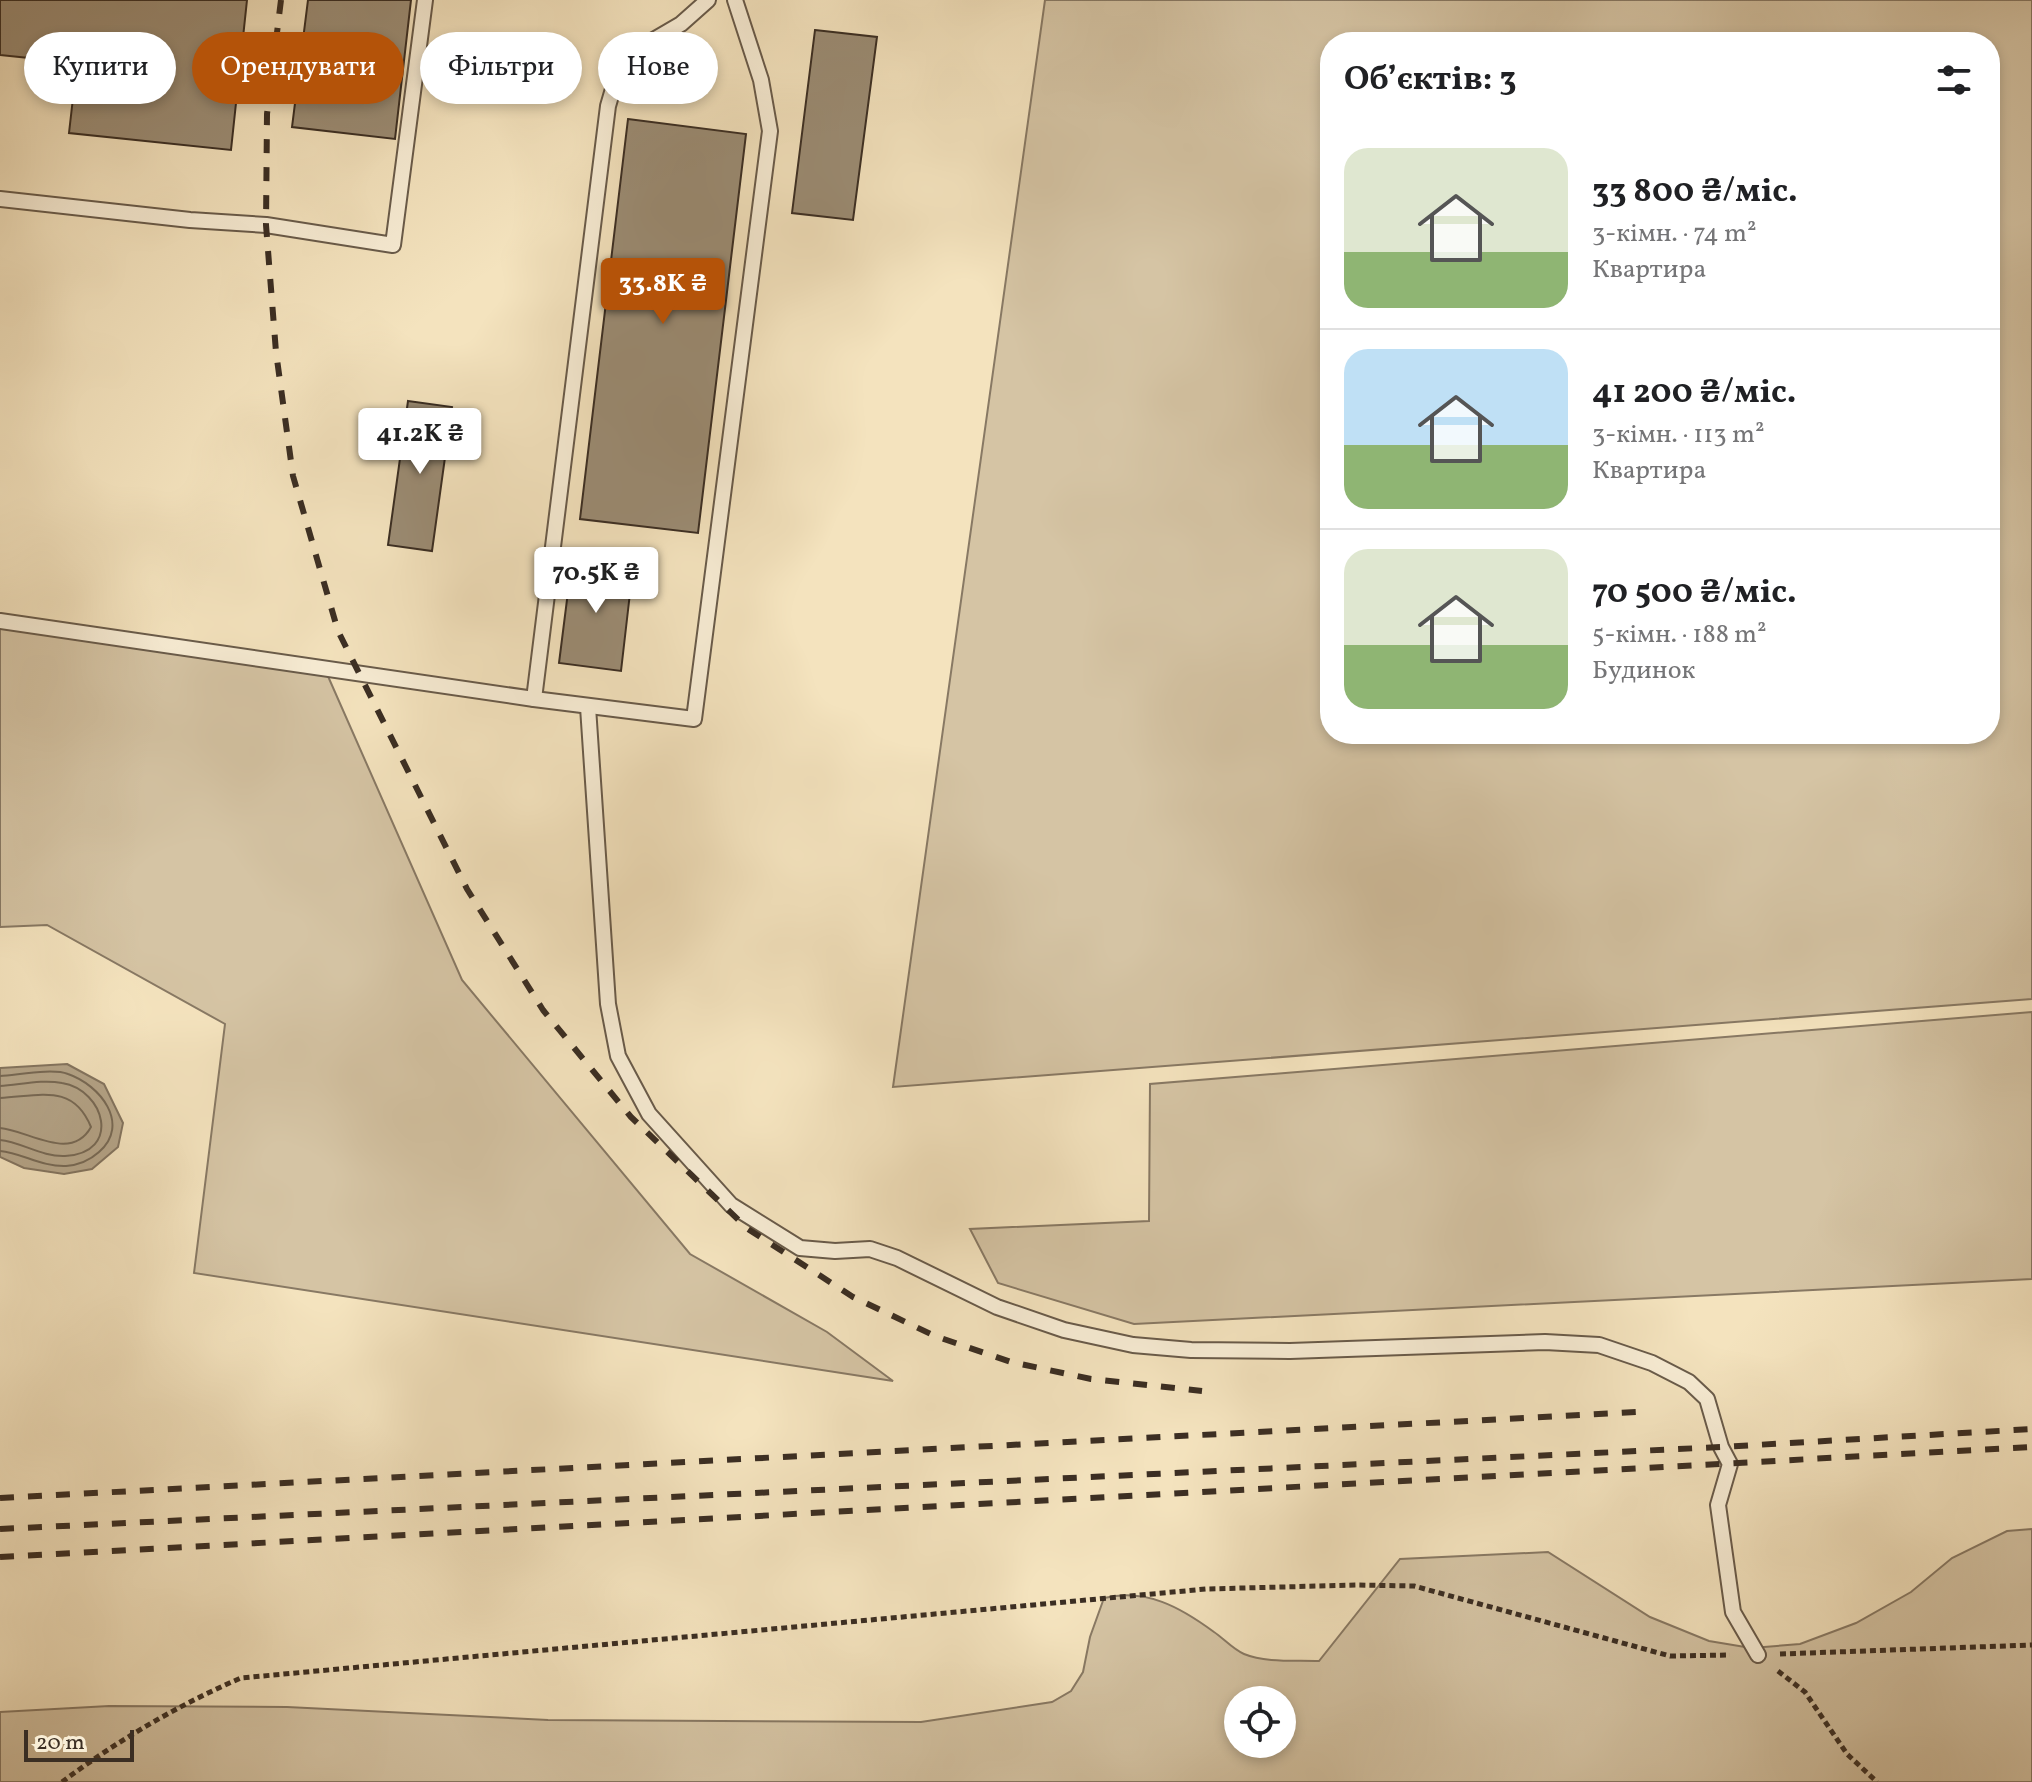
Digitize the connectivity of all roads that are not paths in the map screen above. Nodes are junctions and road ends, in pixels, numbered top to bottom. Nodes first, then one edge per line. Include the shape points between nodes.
1 (425, 0) edge
2 (708, 0) edge
3 (735, 0) edge
4 (0, 199) edge
5 (0, 621) edge
6 (534, 699) junction
7 (588, 707) junction
8 (1758, 1655) road end

1 - 4 lane via 393,245 266,225
2 - 6 lane via 620,65 608,106
3 - 7 lane via 761,80 770,131 694,719
5 - 6 lane
6 - 7 lane
7 - 8 lane via 608,1004 618,1056 649,1114 731,1205 800,1248 870,1249 997,1307 1064,1330 1133,1345 1290,1351 1545,1342 1599,1345 1652,1363 1689,1382 1707,1399 1730,1464 1718,1505 1733,1612

